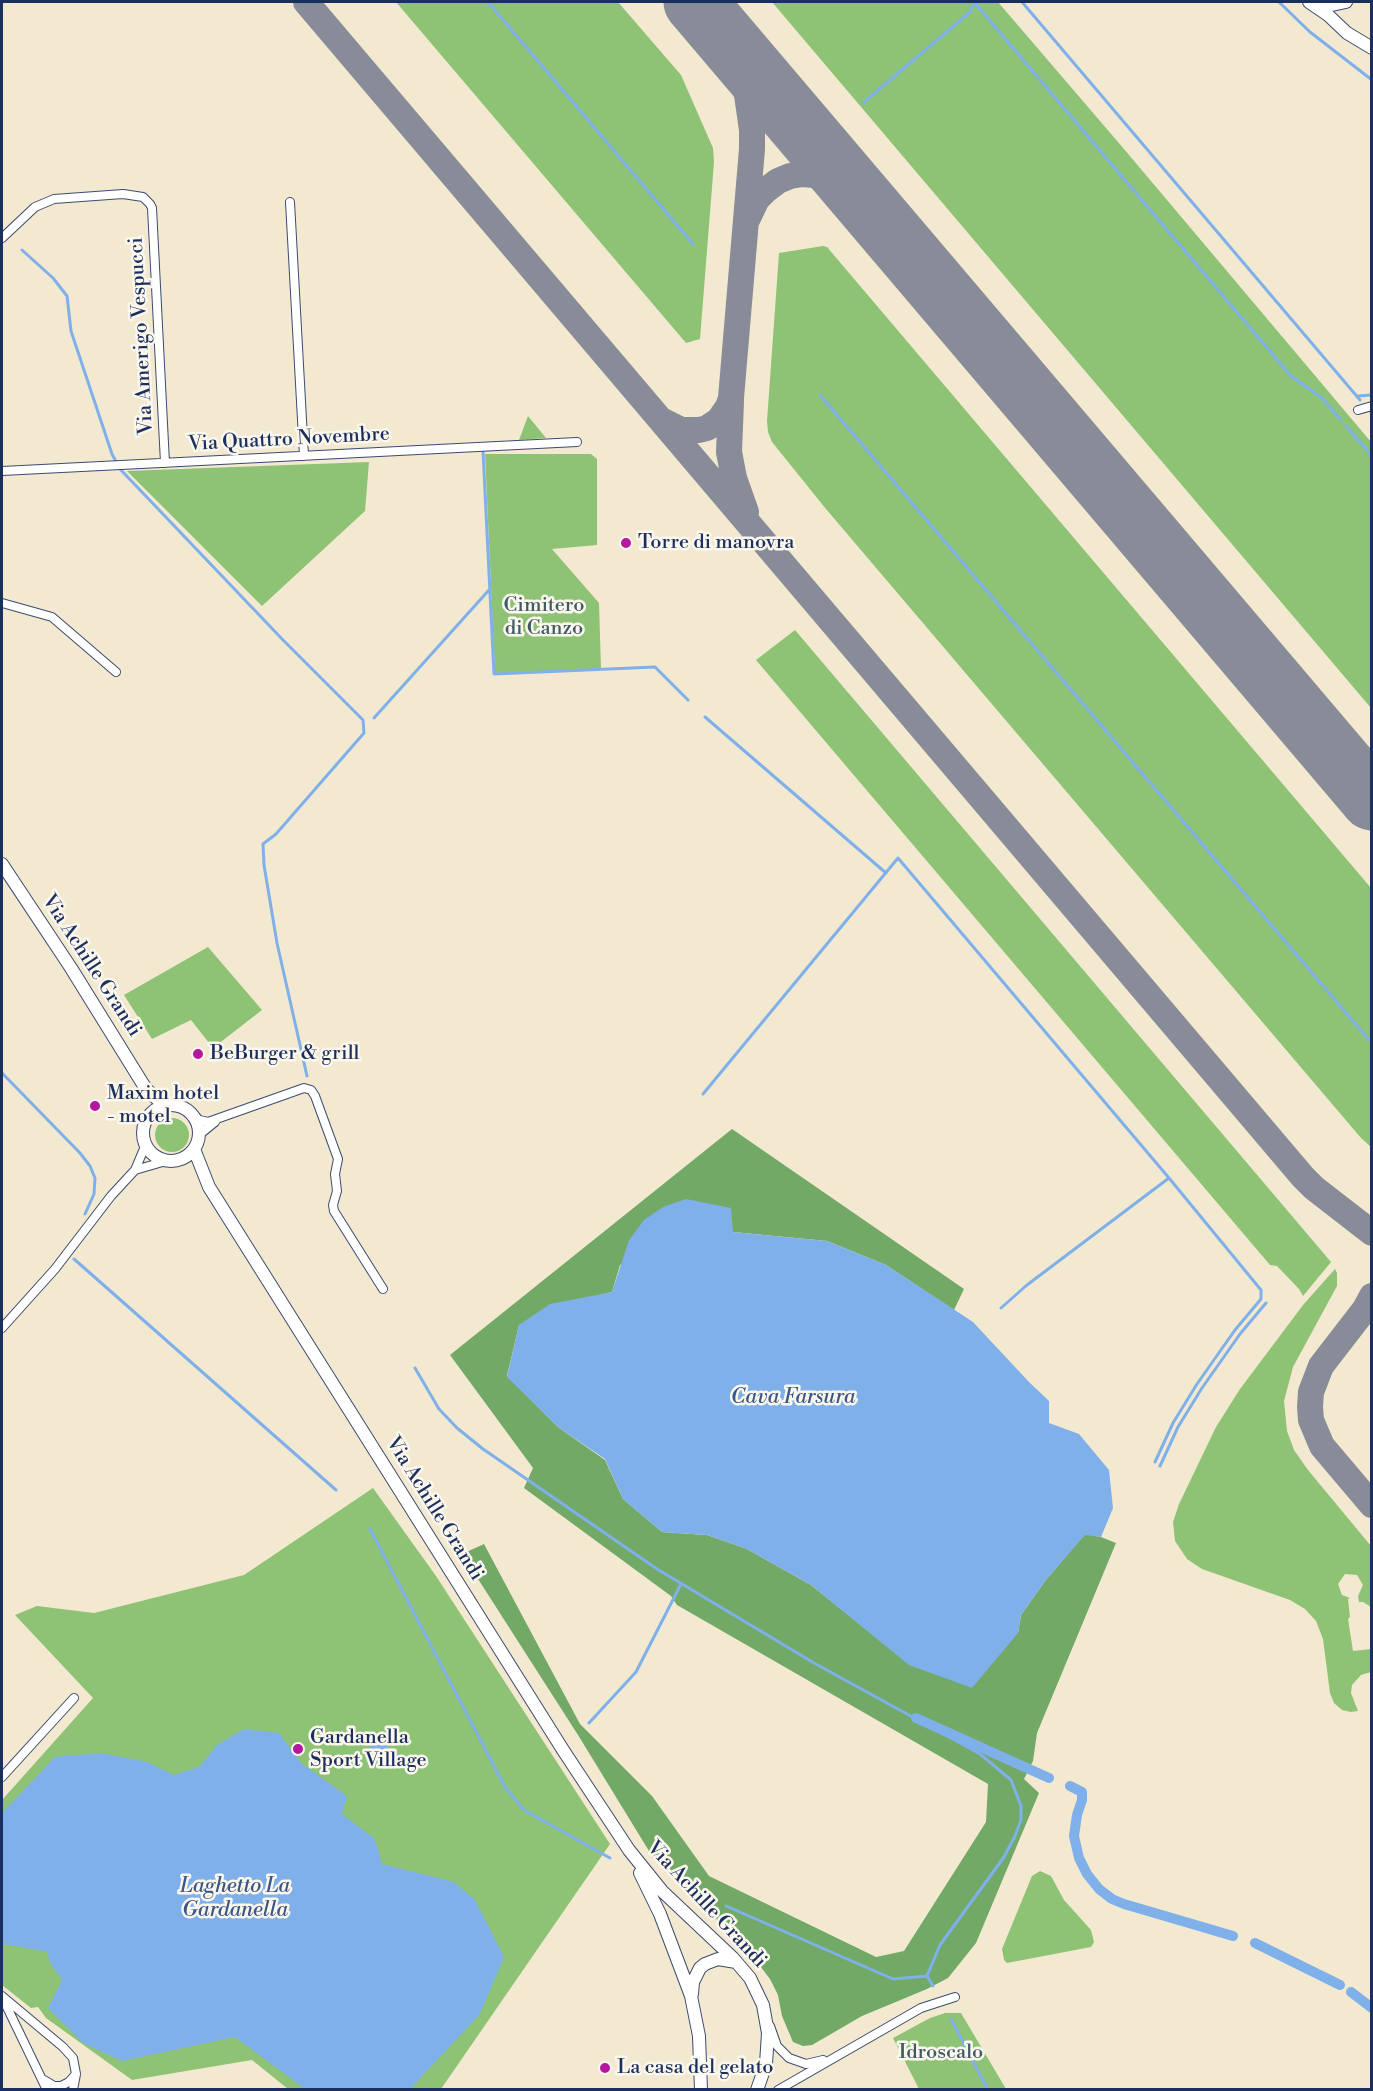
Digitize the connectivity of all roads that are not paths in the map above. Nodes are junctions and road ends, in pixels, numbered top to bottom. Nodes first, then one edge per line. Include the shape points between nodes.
1 (1310, 2) edge
2 (1347, 2) edge
3 (1348, 33) junction
4 (1371, 35) edge
5 (1371, 48) edge
6 (290, 202) dead end
7 (3, 234) edge
8 (1371, 406) edge
9 (1358, 410) dead end
10 (577, 442) dead end
11 (304, 456) junction
12 (165, 463) junction
13 (2, 471) edge
14 (2, 603) edge
15 (116, 672) dead end
16 (2, 864) edge
17 (146, 1089) junction
18 (165, 1106) junction
19 (151, 1114) junction
20 (196, 1119) junction
21 (218, 1120) junction
22 (199, 1135) junction
23 (146, 1144) junction
24 (194, 1149) junction
25 (179, 1160) junction
26 (166, 1161) junction
27 (135, 1170) junction
28 (209, 1187) junction
29 (382, 1288) dead end
30 (2, 1328) edge
31 (74, 1698) dead end
32 (2, 1777) edge
33 (628, 1850) junction
34 (737, 1962) junction
35 (691, 1996) junction
36 (2, 1997) edge
37 (955, 1997) dead end
38 (763, 2005) junction
39 (854, 2048) junction
40 (76, 2074) junction
41 (42, 2077) junction
42 (702, 2085) edge
43 (47, 2090) edge
44 (73, 2090) edge
45 (757, 2090) edge
46 (778, 2090) edge

1 - 2 main road
1 - 3 main road
2 - 3 main road via 1340,22
3 - 4 main road via 1362,38
3 - 5 main road
6 - 11 street
7 - 12 street, Via Amerigo Vespucci via 35,207 54,199 123,194 147,200 152,208
8 - 9 street
10 - 11 street, Via Quattro Novembre
11 - 12 street, Via Quattro Novembre
12 - 13 street, Via Quattro Novembre
14 - 15 street via 52,617
16 - 17 main road, Via Achille Grandi
17 - 18 main road, Via Achille Grandi
17 - 19 main road, Via Achille Grandi
18 - 19 main road
18 - 20 main road, Via Achille Grandi via 182,1107
19 - 23 main road, Via Achille Grandi via 144,1128
20 - 21 street
20 - 22 main road
21 - 22 street
21 - 29 street via 304,1088 312,1091 338,1159 333,1208
22 - 24 main road
23 - 26 main road via 153,1154
23 - 27 street
24 - 25 main road
24 - 28 main road, Via Achille Grandi
25 - 26 main road
25 - 28 main road, Via Achille Grandi
26 - 27 street
27 - 30 street
28 - 33 main road, Via Achille Grandi
31 - 32 street
33 - 34 main road, Via Achille Grandi via 662,1891
33 - 35 main road, Via Achille Grandi via 660,1914
34 - 35 main road via 718,1959 705,1964 693,1982
34 - 38 main road, Via Achille Grandi
35 - 42 main road, Via Achille Grandi via 697,2020
36 - 40 street via 68,2052
36 - 41 street
37 - 39 street via 921,2008
38 - 39 street via 777,2046 795,2062 815,2063
38 - 45 main road, Via Achille Grandi via 768,2053
39 - 46 street
40 - 41 street via 58,2086
40 - 44 street
41 - 43 street

